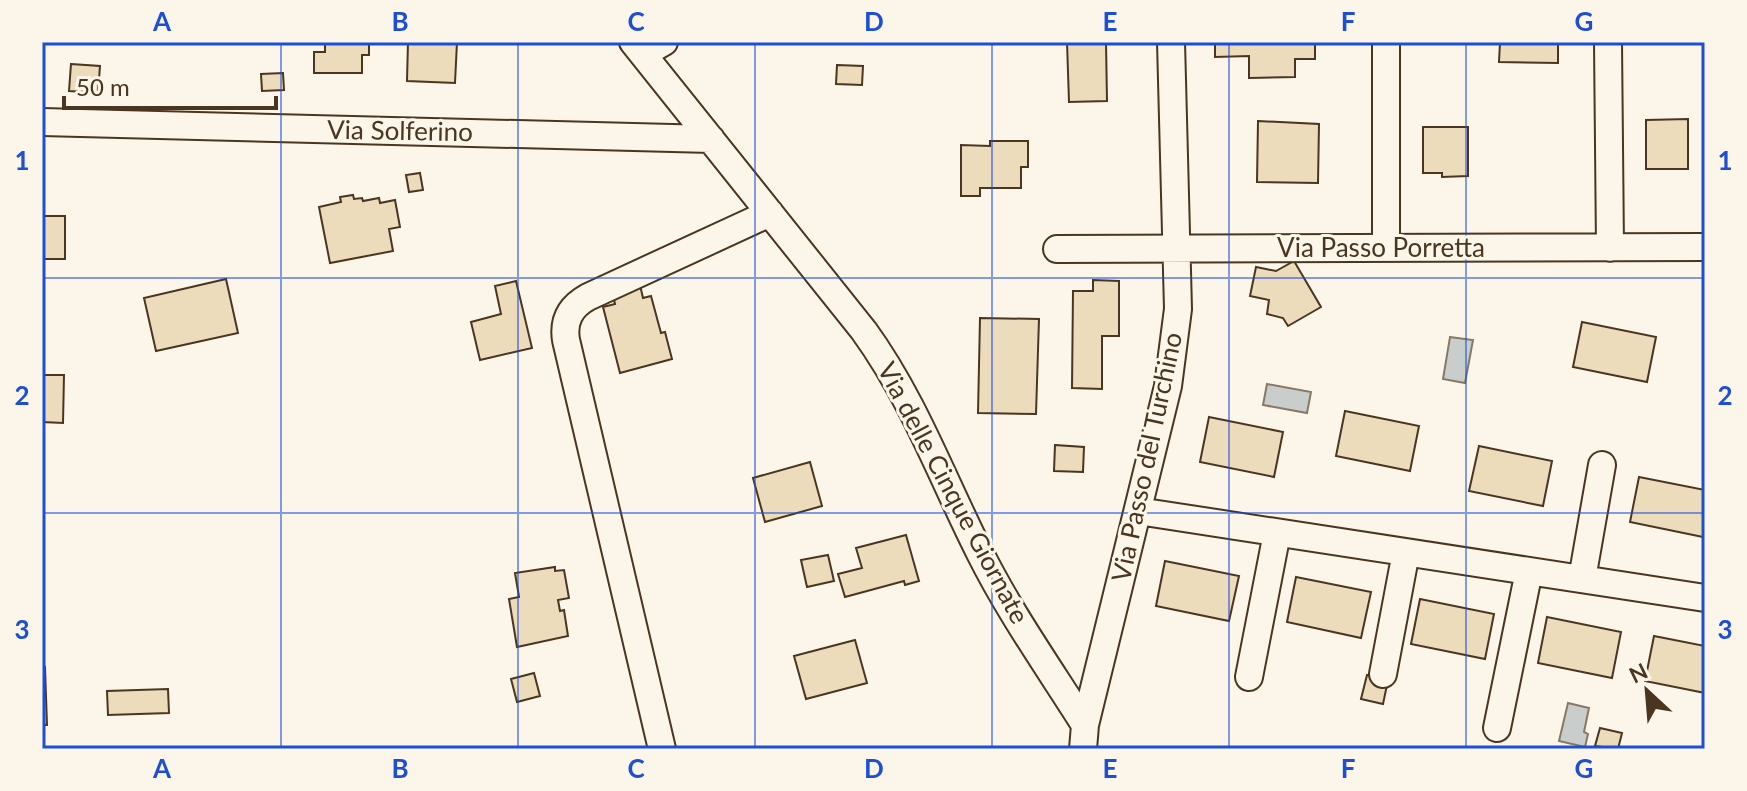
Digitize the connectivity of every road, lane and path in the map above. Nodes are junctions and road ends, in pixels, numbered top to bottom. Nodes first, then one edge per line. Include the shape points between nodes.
1 (1171, 42) edge
2 (1386, 42) edge
3 (1608, 42) edge
4 (647, 46) edge
5 (42, 122) edge
6 (711, 139) junction
7 (770, 213) junction
8 (1705, 247) edge
9 (1386, 248) junction
10 (1610, 248) junction
11 (1057, 249) dead end
12 (1177, 249) junction
13 (1602, 465) dead end
14 (1138, 511) junction
15 (1277, 533) junction
16 (1406, 552) junction
17 (1529, 571) junction
18 (1582, 579) junction
19 (1705, 598) edge
20 (1383, 674) dead end
21 (1249, 677) dead end
22 (1497, 728) dead end
23 (1084, 737) edge
24 (662, 749) edge

1 - 12 street, Via Passo del Turchino
2 - 9 street
3 - 10 street
4 - 6 street, Via delle Cinque Giornate
5 - 6 street, Via Solferino
6 - 7 street, Via delle Cinque Giornate
7 - 23 street, Via delle Cinque Giornate via 892,371 984,561
7 - 24 street via 588,297 565,324
8 - 10 street, Via Passo Porretta
9 - 10 street, Via Passo Porretta
9 - 12 street, Via Passo Porretta
11 - 12 street, Via Passo Porretta
12 - 14 street, Via Passo del Turchino via 1173,361
13 - 18 street
14 - 15 street
14 - 23 street, Via Passo del Turchino
15 - 16 street
15 - 21 street
16 - 17 street
16 - 20 street
17 - 18 street
17 - 22 street
18 - 19 street

